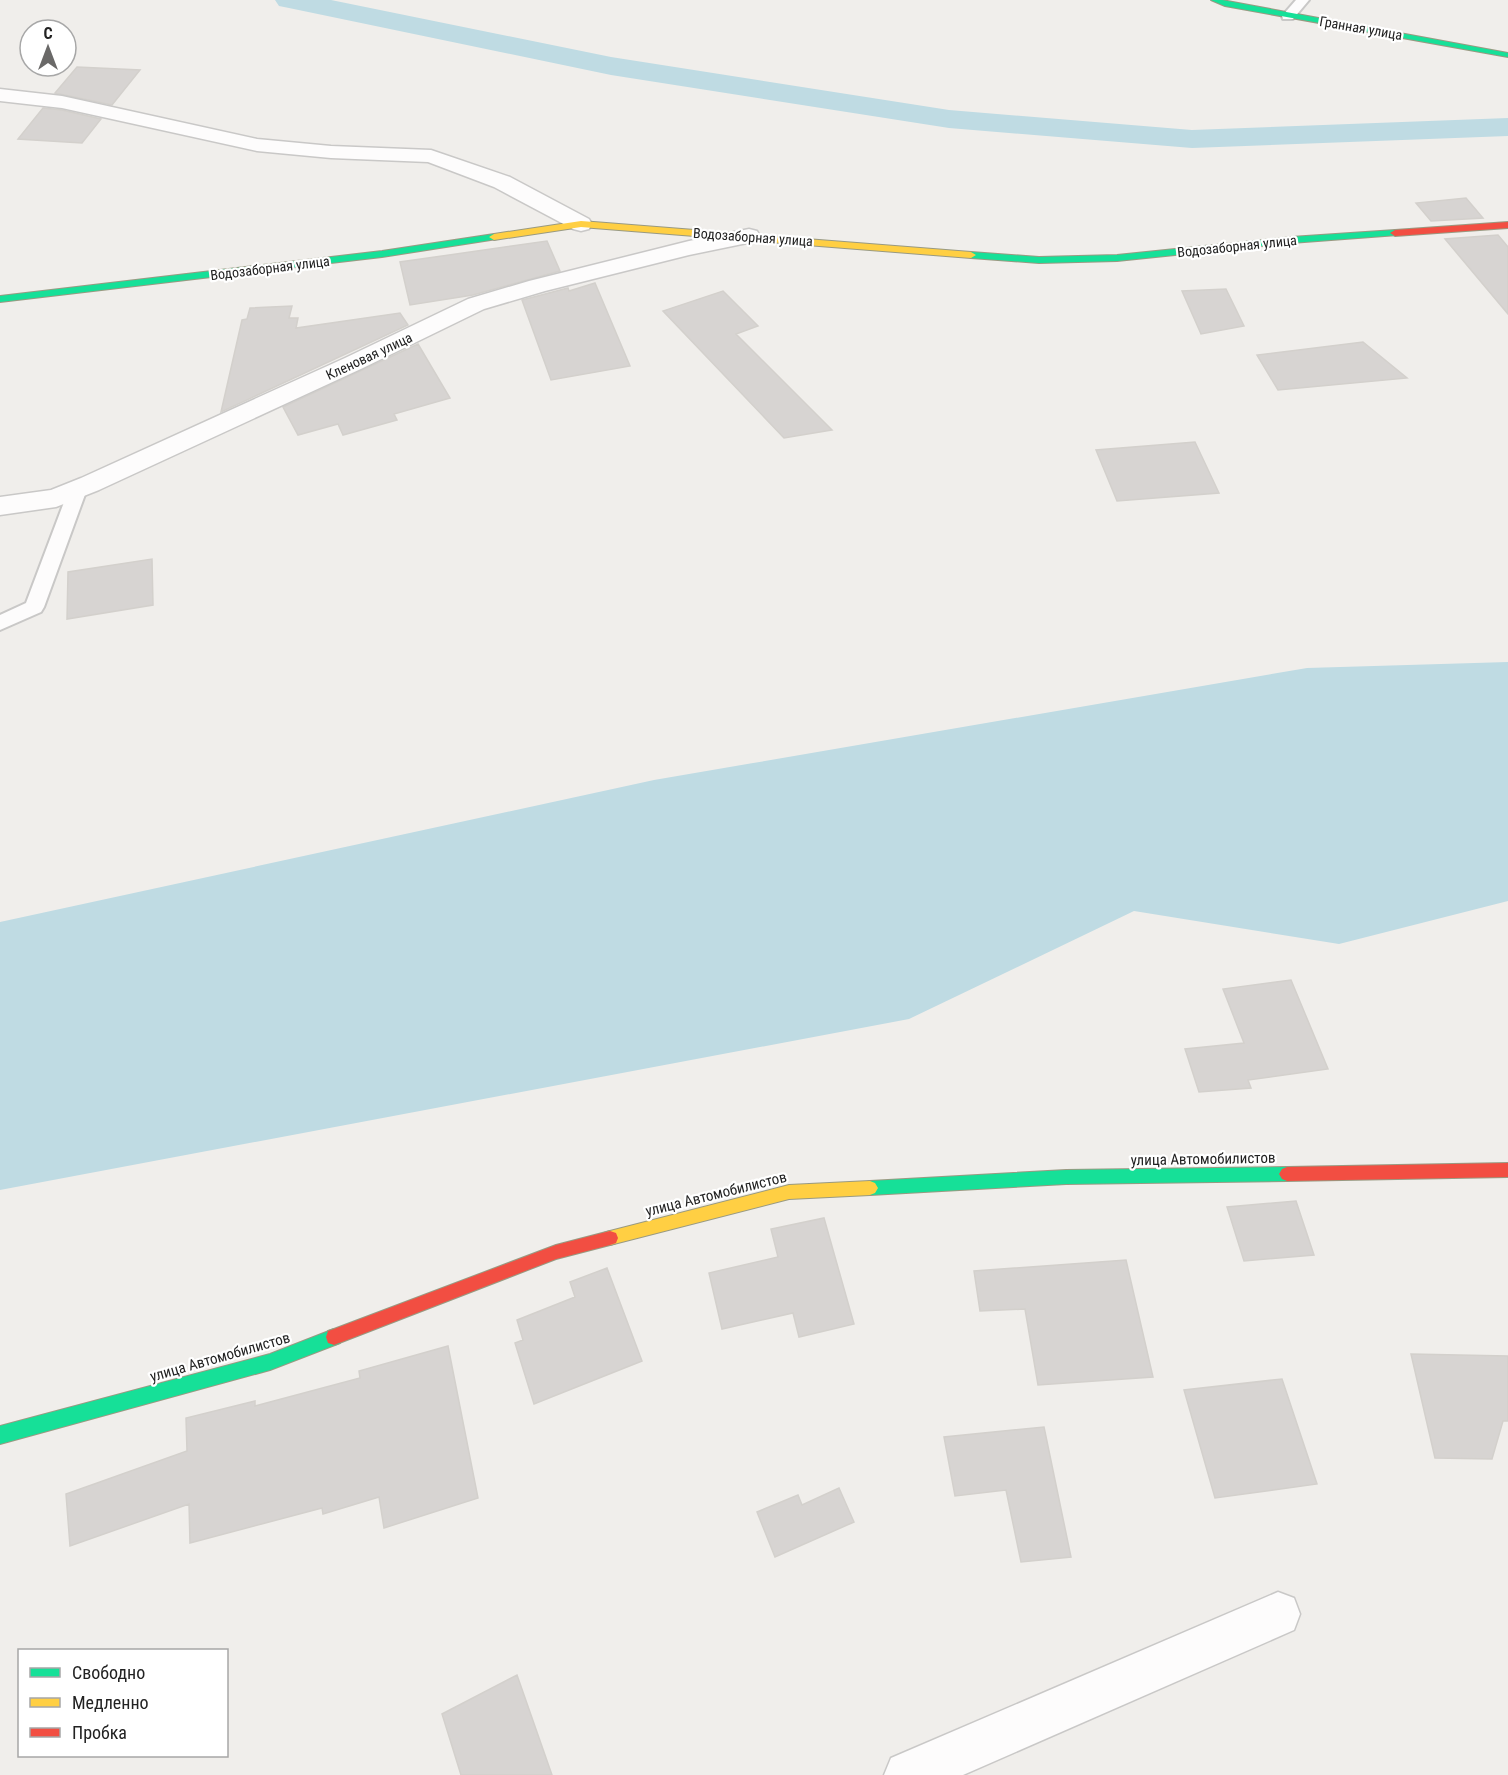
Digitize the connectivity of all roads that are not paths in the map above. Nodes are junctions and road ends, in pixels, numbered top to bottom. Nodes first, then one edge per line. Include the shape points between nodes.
1 (1215, 0) edge
2 (1303, 0) edge
3 (1288, 16) junction
4 (1508, 56) edge
5 (0, 95) edge
6 (582, 224) junction
7 (1508, 225) edge
8 (749, 236) junction
9 (0, 299) edge
10 (78, 489) junction
11 (0, 506) edge
12 (0, 623) edge
13 (1508, 1170) edge
14 (0, 1435) edge
15 (1278, 1614) dead end
16 (908, 1775) edge

1 - 3 street, Гранная улица
2 - 3 lane
3 - 4 street, Гранная улица
5 - 6 street via 62,102 257,145 431,156 502,182
6 - 8 street, Водозаборная улица
6 - 9 street, Водозаборная улица via 382,254
7 - 8 street, Водозаборная улица via 1291,240 1089,260 1039,260
8 - 10 street, Кленовая улица via 656,256 476,304
10 - 11 street, Кленовая улица via 56,498
10 - 12 lane via 34,607
13 - 14 street, улица Автомобилистов via 1066,1177 789,1192 556,1252 270,1362
15 - 16 street

